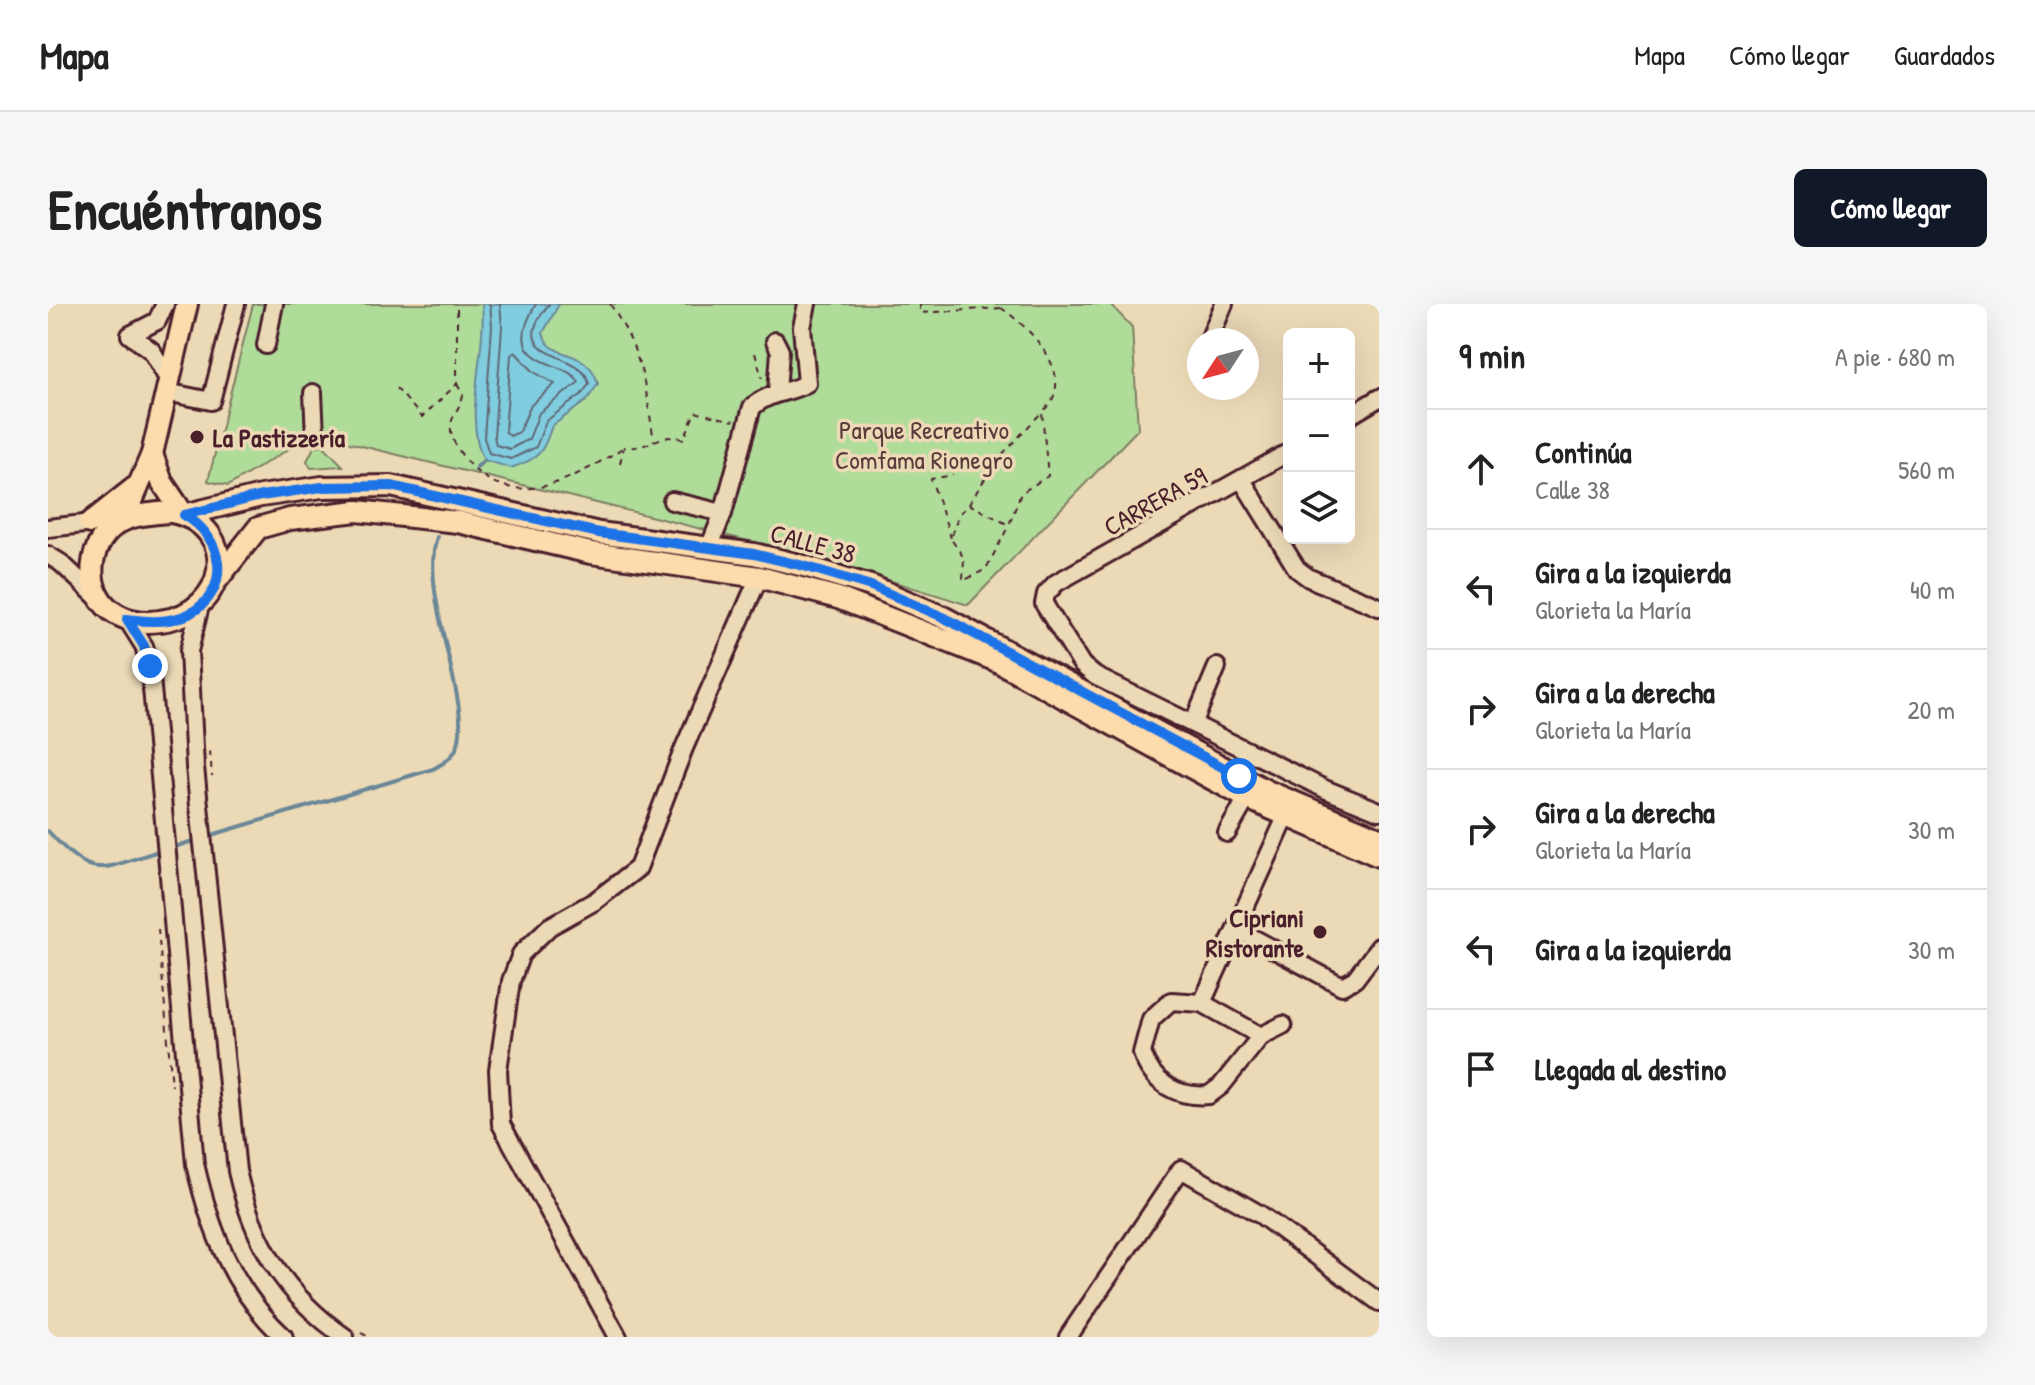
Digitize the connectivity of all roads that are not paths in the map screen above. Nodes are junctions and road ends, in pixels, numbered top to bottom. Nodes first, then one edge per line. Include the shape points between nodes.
1 (165, 304) edge
2 (187, 304) edge
3 (236, 304) edge
4 (274, 304) edge
5 (807, 304) edge
6 (1224, 304) edge
7 (1214, 328) edge
8 (775, 341) dead end
9 (266, 345) dead end
10 (167, 386) junction
11 (313, 393) dead end
12 (771, 393) junction
13 (1379, 398) edge
14 (1355, 412) edge
15 (315, 436) dead end
16 (152, 454) junction
17 (1283, 456) edge
18 (1242, 480) junction
19 (138, 486) junction
20 (672, 501) dead end
21 (723, 513) junction
22 (184, 515) junction
23 (124, 520) junction
24 (90, 523) junction
25 (48, 528) edge
26 (709, 548) junction
27 (48, 555) edge
28 (759, 577) junction
29 (217, 580) junction
30 (105, 604) junction
31 (200, 606) junction
32 (1379, 607) edge
33 (127, 619) junction
34 (1217, 667) dead end
35 (1193, 724) junction
36 (1247, 798) junction
37 (1379, 811) edge
38 (1286, 817) junction
39 (1227, 833) dead end
40 (1379, 838) edge
41 (1379, 856) edge
42 (1236, 929) junction
43 (1379, 947) edge
44 (1202, 1003) junction
45 (1283, 1025) dead end
46 (1261, 1036) junction
47 (1379, 1302) edge
48 (353, 1335) edge
49 (284, 1337) edge
50 (618, 1337) edge
51 (1068, 1337) edge

1 - 10 street via 157,321 130,335 152,351
2 - 10 main road
3 - 10 street via 211,401
4 - 9 street
5 - 12 street via 802,327 807,383 792,392
6 - 7 street
8 - 12 street via 780,351
10 - 16 main road
11 - 15 street
12 - 21 street via 752,407
13 - 14 street
16 - 19 main road
16 - 22 main road via 162,482
17 - 18 street, CARRERA 59
18 - 32 street via 1297,569
18 - 35 street, CARRERA 59 via 1056,583 1046,594 1049,615 1082,665
19 - 23 main road
19 - 24 main road
20 - 21 street
21 - 26 street
22 - 23 main road via 157,513
22 - 26 main road, CALLE 38 via 322,487 391,486 599,533
22 - 29 main road via 201,526 215,546
23 - 24 street
23 - 30 main road via 100,540 92,561 93,579
24 - 25 street
26 - 40 main road, CALLE 38 via 831,574 943,617 1267,791
27 - 30 street
28 - 29 main road, CALLE 38 via 591,553 458,522 357,511 275,521 258,528
28 - 36 main road, CALLE 38 via 838,598 997,661
28 - 50 street via 638,868 549,927 521,954 511,981 498,1070 501,1124
29 - 31 main road
30 - 33 main road
31 - 33 main road via 174,619
31 - 48 street via 189,651 200,808 230,1133 246,1212 277,1274 295,1296
33 - 49 street via 150,666 195,1164 207,1215 228,1265
34 - 35 street
35 - 37 street
36 - 38 main road, CALLE 38
36 - 39 street
38 - 41 main road, CALLE 38
38 - 42 street
42 - 43 street via 1342,986 1355,979
42 - 44 street
44 - 46 street
44 - 46 street via 1180,1000 1160,1008 1142,1042 1146,1067 1171,1090 1209,1095
45 - 46 street
47 - 51 street via 1261,1215 1181,1169

